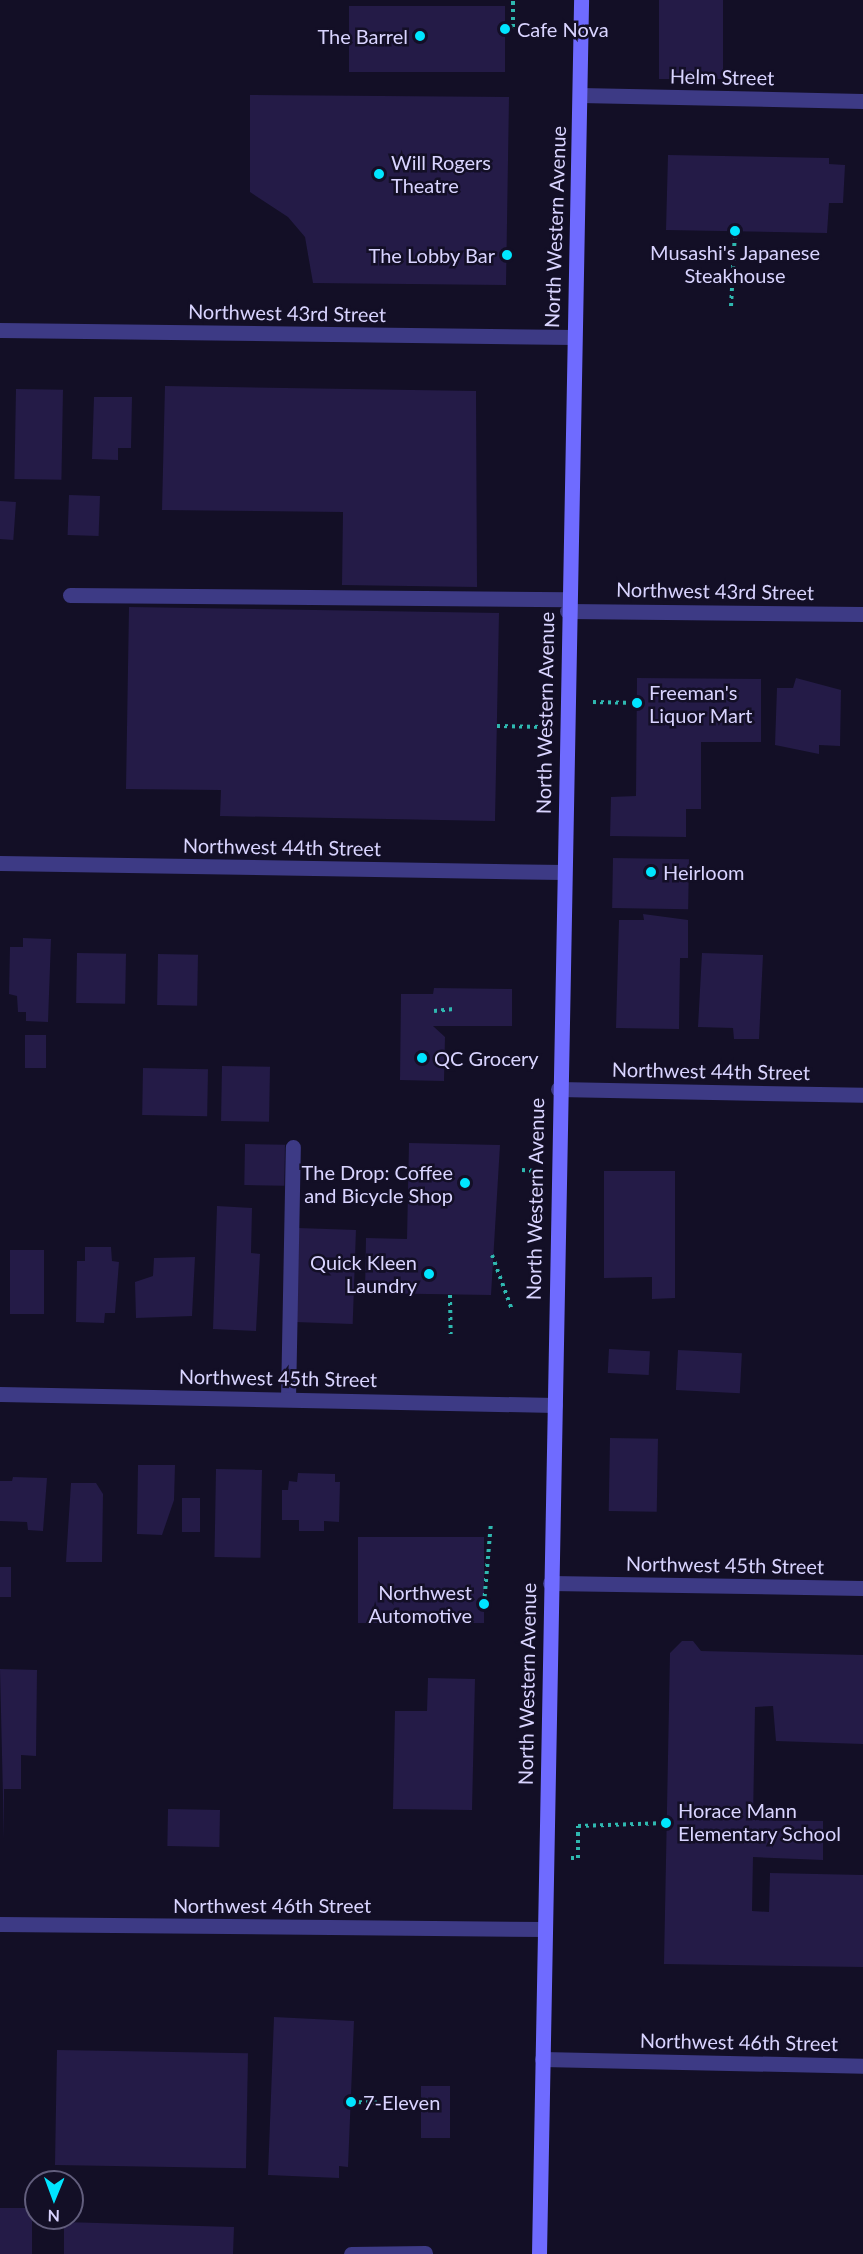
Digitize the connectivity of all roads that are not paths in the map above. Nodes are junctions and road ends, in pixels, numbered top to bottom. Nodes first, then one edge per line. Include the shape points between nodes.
1 (581, 0) edge
2 (580, 95) junction
3 (863, 101) edge
4 (0, 330) edge
5 (573, 338) junction
6 (69, 595) dead end
7 (567, 605) junction
8 (863, 614) edge
9 (0, 863) edge
10 (563, 872) junction
11 (558, 1089) junction
12 (863, 1095) edge
13 (293, 1147) dead end
14 (0, 1394) edge
15 (288, 1399) junction
16 (555, 1405) junction
17 (550, 1583) junction
18 (863, 1588) edge
19 (0, 1924) edge
20 (544, 1929) junction
21 (542, 2059) junction
22 (863, 2066) edge
23 (425, 2253) edge
24 (351, 2254) edge
25 (539, 2254) edge

1 - 2 street, North Western Avenue
2 - 3 street, Helm Street
2 - 5 street, North Western Avenue
4 - 5 street, Northwest 43rd Street
5 - 7 street, North Western Avenue
6 - 7 street, Northwest 43rd Street
7 - 8 street, Northwest 43rd Street
7 - 10 street, North Western Avenue
9 - 10 street, Northwest 44th Street
10 - 11 street, North Western Avenue
11 - 12 street, Northwest 44th Street
11 - 16 street, North Western Avenue
13 - 15 street
14 - 15 street, Northwest 45th Street
15 - 16 street, Northwest 45th Street
16 - 17 street, North Western Avenue
17 - 18 street, Northwest 45th Street
17 - 20 street, North Western Avenue
19 - 20 street, Northwest 46th Street
20 - 21 street, North Western Avenue
21 - 22 street, Northwest 46th Street
21 - 25 street, North Western Avenue
23 - 24 street

